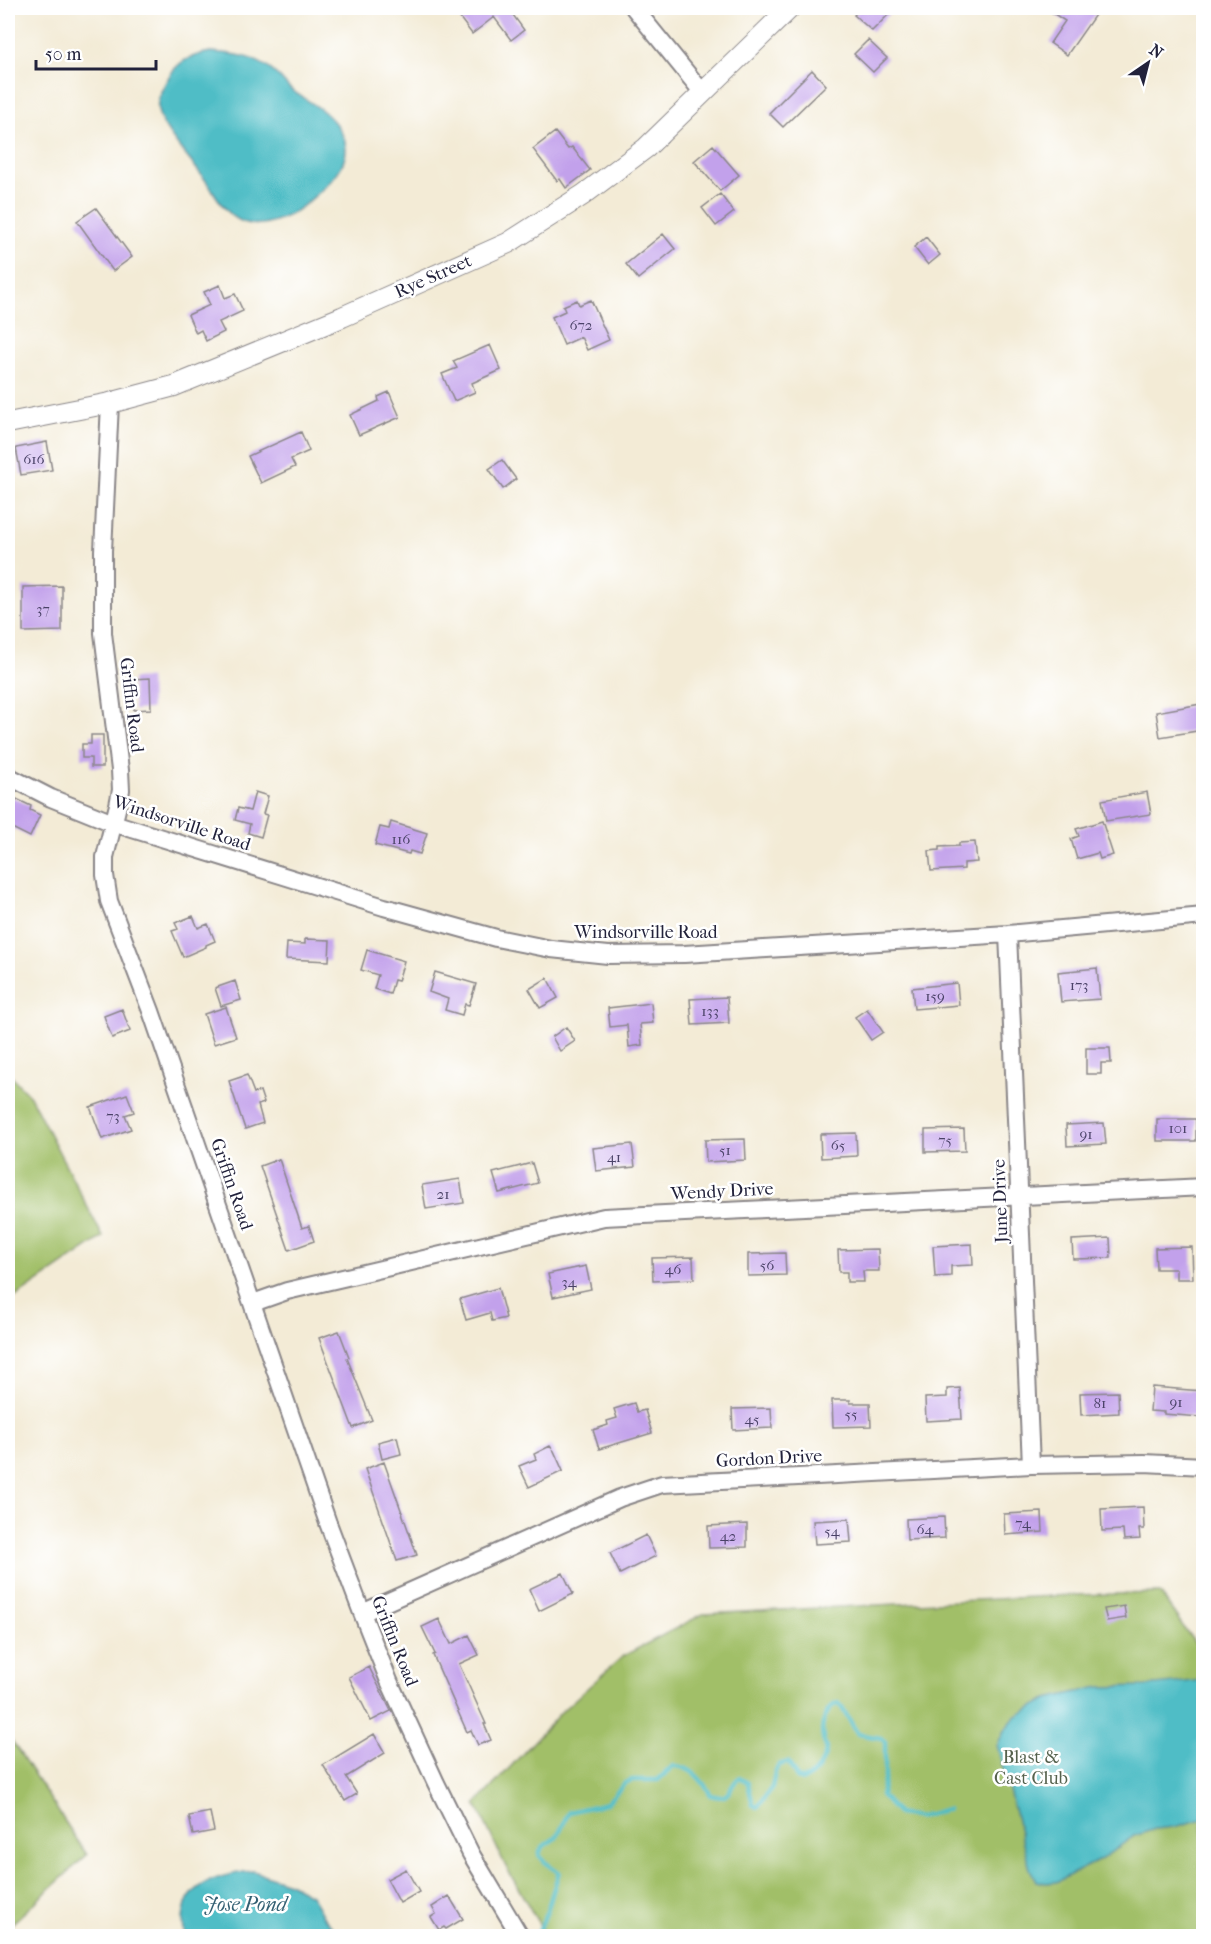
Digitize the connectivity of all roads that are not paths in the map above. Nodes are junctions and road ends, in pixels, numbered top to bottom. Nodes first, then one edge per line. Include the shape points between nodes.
1 (634, 8) edge
2 (790, 8) edge
3 (703, 93) junction
4 (111, 403) junction
5 (8, 423) edge
6 (8, 776) edge
7 (113, 823) junction
8 (1203, 916) edge
9 (1008, 934) junction
10 (1203, 1187) edge
11 (1019, 1195) junction
12 (253, 1303) junction
13 (1030, 1466) junction
14 (1203, 1466) edge
15 (362, 1613) junction
16 (520, 1936) edge

1 - 3 street
2 - 3 street, Rye Street
3 - 4 street, Rye Street via 646,148 584,195 508,243 174,386
4 - 5 street, Rye Street
4 - 7 street, Griffin Road via 103,633 120,770 121,790
6 - 7 street, Windsorville Road
7 - 9 street, Windsorville Road via 384,907 550,949 608,955 684,954
7 - 12 street, Griffin Road via 105,857 109,901
8 - 9 street, Windsorville Road
9 - 11 street, June Drive
10 - 11 street, Wendy Drive
11 - 12 street, Wendy Drive via 604,1217
11 - 13 street, June Drive
12 - 15 street, Griffin Road
13 - 14 street, Gordon Drive
13 - 15 street, Gordon Drive via 662,1484 620,1498
15 - 16 street, Griffin Road via 436,1783 471,1854

